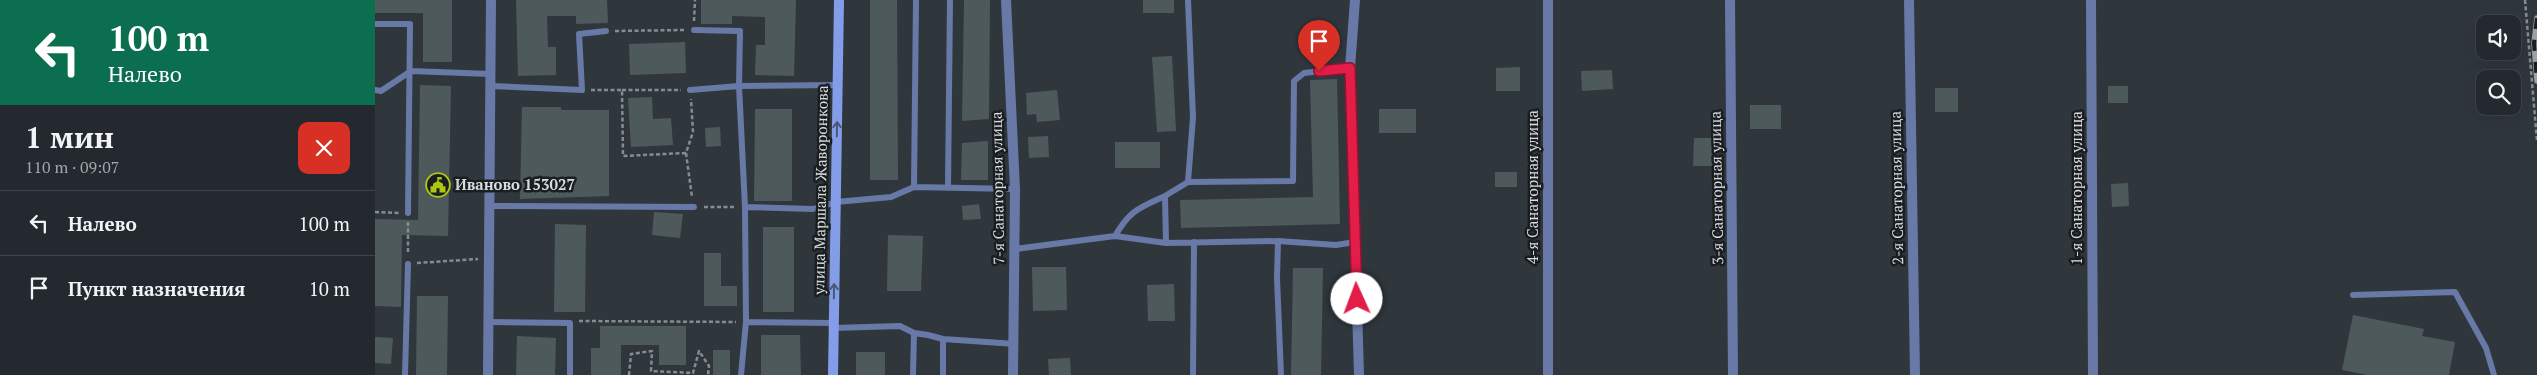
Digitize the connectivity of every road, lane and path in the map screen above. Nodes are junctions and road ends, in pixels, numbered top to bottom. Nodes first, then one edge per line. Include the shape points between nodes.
1 (491, 0) edge
2 (695, 0) edge
3 (916, 0) edge
4 (950, 0) edge
5 (1006, 0) edge
6 (1188, 0) edge
7 (1355, 0) edge
8 (1548, 0) edge
9 (1730, 0) edge
10 (1909, 0) edge
11 (2091, 0) edge
12 (2525, 0) edge
13 (839, 3) edge
14 (375, 24) edge
15 (694, 30) junction
16 (606, 31) joint
17 (1350, 68) junction
18 (411, 71) junction
19 (490, 74) junction
20 (838, 85) junction
21 (490, 86) junction
22 (739, 86) junction
23 (375, 90) edge
24 (582, 90) junction
25 (622, 90) junction
26 (690, 90) junction
27 (2537, 141) edge
28 (686, 153) junction
29 (1188, 182) junction
30 (914, 187) junction
31 (948, 188) junction
32 (1015, 189) junction
33 (1165, 196) junction
34 (836, 202) junction
35 (488, 206) junction
36 (693, 207) junction
37 (745, 207) junction
38 (375, 212) edge
39 (408, 213) junction
40 (1115, 236) junction
41 (1278, 241) junction
42 (1194, 242) junction
43 (1355, 242) junction
44 (1166, 243) junction
45 (1015, 249) junction
46 (487, 259) junction
47 (408, 264) junction
48 (2353, 295) dead end
49 (489, 322) junction
50 (746, 322) junction
51 (570, 323) junction
52 (833, 325) junction
53 (914, 333) junction
54 (943, 339) junction
55 (1015, 344) junction
56 (405, 375) edge
57 (488, 375) edge
58 (570, 375) edge
59 (629, 375) edge
60 (708, 375) edge
61 (741, 375) edge
62 (833, 375) edge
63 (913, 375) edge
64 (943, 375) edge
65 (1013, 375) edge
66 (1193, 375) edge
67 (1281, 375) edge
68 (1359, 375) edge
69 (1548, 375) edge
70 (1733, 375) edge
71 (1915, 375) edge
72 (2093, 375) edge
73 (2494, 375) edge

1 - 19 street
2 - 15 path
3 - 30 lane
4 - 31 lane
5 - 32 street, 7-я Санаторная улица
6 - 29 lane via 1193,117
7 - 17 street
8 - 69 street, 4-я Санаторная улица
9 - 70 street, 3-я Санаторная улица
10 - 71 street, 2-я Санаторная улица
11 - 72 street, 1-я Санаторная улица
12 - 27 path
13 - 20 main road, улица Маршала Жаворонкова
14 - 18 lane via 410,24
15 - 16 path
15 - 22 lane via 740,31
16 - 24 lane via 579,34
17 - 29 lane via 1305,73 1294,81 1293,181
17 - 43 street
18 - 19 lane
18 - 23 lane via 381,91
18 - 39 lane
19 - 21 street
20 - 22 lane
34 -> 20 main road, улица Маршала Жаворонкова
21 - 24 lane
21 - 35 street
22 - 26 lane
22 - 37 lane
24 - 25 path
25 - 26 path
25 - 28 path via 623,156
26 - 28 path via 693,132
28 - 36 path
29 - 33 lane
30 - 31 lane
30 - 34 lane via 891,197
31 - 32 lane
32 - 45 street, 7-я Санаторная улица
33 - 40 lane via 1132,213
33 - 44 lane
34 - 37 lane via 813,208
52 -> 34 main road, улица Маршала Жаворонкова
35 - 36 lane
35 - 46 street
36 - 37 path
37 - 50 lane
38 - 39 path
39 - 47 path
40 - 44 lane
40 - 45 lane
41 - 42 lane
41 - 43 lane via 1336,245
41 - 67 lane
42 - 44 lane
42 - 66 lane
43 - 68 street
45 - 55 street, 7-я Санаторная улица
46 - 47 path
46 - 49 street
47 - 56 lane
48 - 73 lane via 2455,292 2486,348
49 - 51 lane
49 - 57 street
50 - 51 path via 584,320
50 - 52 lane
50 - 61 lane
51 - 58 lane
52 - 53 lane via 900,326
52 - 62 main road, улица Маршала Жаворонкова
53 - 54 lane
53 - 63 lane
54 - 55 lane
54 - 64 lane
55 - 65 street, 7-я Санаторная улица
59 - 60 path via 631,354 653,351 651,371 693,373 699,350 709,366

